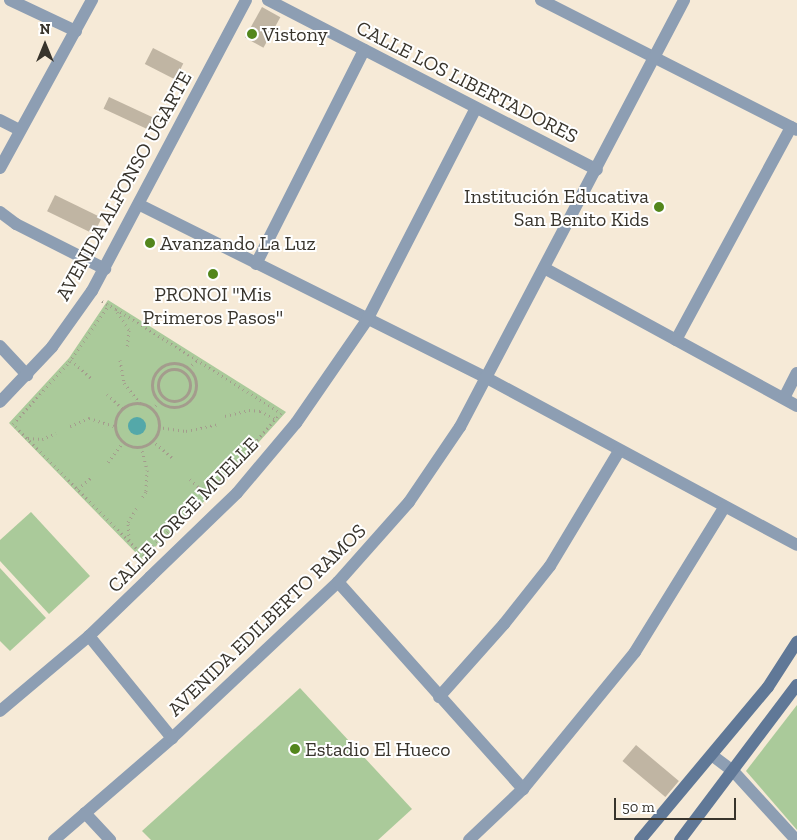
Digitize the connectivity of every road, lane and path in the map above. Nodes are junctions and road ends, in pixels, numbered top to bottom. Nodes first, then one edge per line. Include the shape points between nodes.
1 (10, 0) edge
2 (92, 0) edge
3 (246, 0) edge
4 (268, 0) edge
5 (541, 0) edge
6 (684, 0) edge
7 (76, 31) junction
8 (364, 50) junction
9 (656, 56) junction
10 (476, 108) junction
11 (0, 120) edge
12 (794, 129) edge
13 (20, 130) junction
14 (0, 168) edge
15 (597, 170) junction
16 (140, 205) junction
17 (0, 212) edge
18 (256, 264) junction
19 (544, 268) junction
20 (105, 270) junction
21 (116, 309) junction
22 (367, 320) junction
23 (676, 340) junction
24 (0, 346) edge
25 (127, 349) dead end
26 (71, 360) junction
27 (120, 360) dead end
28 (197, 360) junction
29 (188, 368) junction
30 (797, 373) edge
31 (27, 375) junction
32 (485, 377) junction
33 (90, 378) dead end
34 (107, 394) dead end
35 (184, 398) joint
36 (784, 398) junction
37 (0, 402) edge
38 (159, 402) junction
39 (140, 403) junction
40 (797, 406) edge
41 (122, 408) junction
42 (152, 410) junction
43 (225, 416) dead end
44 (276, 419) junction
45 (218, 424) dead end
46 (70, 426) dead end
47 (115, 426) junction
48 (158, 427) junction
49 (56, 433) dead end
50 (27, 438) junction
51 (152, 440) junction
52 (123, 442) junction
53 (140, 446) junction
54 (619, 451) junction
55 (174, 460) dead end
56 (108, 462) dead end
57 (92, 477) dead end
58 (190, 479) dead end
59 (78, 489) junction
60 (207, 495) junction
61 (142, 498) dead end
62 (138, 506) dead end
63 (724, 508) junction
64 (129, 542) junction
65 (797, 545) edge
66 (338, 582) junction
67 (89, 636) junction
68 (797, 642) edge
69 (797, 685) edge
70 (438, 697) junction
71 (0, 712) edge
72 (172, 738) junction
73 (713, 756) junction
74 (734, 772) junction
75 (523, 789) junction
76 (85, 813) junction
77 (54, 840) edge
78 (110, 840) edge
79 (468, 840) edge
80 (640, 840) edge
81 (680, 840) edge
82 (796, 840) edge

1 - 7 street
2 - 7 street
3 - 16 street, AVENIDA ALFONSO UGARTE
4 - 8 street, CALLE LOS LIBERTADORES
5 - 9 street
6 - 9 street, AVENIDA EDILBERTO RAMOS
7 - 13 street
8 - 10 street, CALLE LOS LIBERTADORES
8 - 18 street
9 - 12 street
9 - 15 street, AVENIDA EDILBERTO RAMOS
10 - 15 street, CALLE LOS LIBERTADORES
10 - 22 street, CALLE JORGE MUELLE
11 - 13 street
12 - 23 street
13 - 14 street
15 - 19 street, AVENIDA EDILBERTO RAMOS
16 - 18 street
16 - 20 street, AVENIDA ALFONSO UGARTE
17 - 20 street via 16,224
18 - 22 street
19 - 23 street
19 - 32 street, AVENIDA EDILBERTO RAMOS
20 - 31 street, AVENIDA ALFONSO UGARTE via 52,347
21 - 25 path via 129,330
21 - 26 path via 110,305
21 - 28 path
22 - 32 street
22 - 67 street, CALLE JORGE MUELLE via 296,422 237,493
23 - 36 street
24 - 31 street
26 - 33 path
26 - 50 path via 13,424
27 - 39 path via 124,383
28 - 29 path
28 - 44 path via 281,413
29 - 38 path via 175,363 157,371 152,390
29 - 38 path via 195,382 193,396 188,402 173,407
30 - 36 street
31 - 37 street, AVENIDA ALFONSO UGARTE
32 - 54 street
32 - 66 street, AVENIDA EDILBERTO RAMOS via 460,427 409,502
34 - 41 path
35 - 35 path via 190,389 186,374 166,371 159,379 161,394 174,401
36 - 40 street
38 - 42 path
39 - 41 path
39 - 42 path
41 - 47 path
42 - 48 path
43 - 44 path via 260,410
44 - 60 path
45 - 48 path via 186,431
46 - 47 path via 89,418
47 - 52 path
48 - 51 path
49 - 50 path via 42,438
50 - 59 path
51 - 53 path
51 - 55 path
52 - 53 path
52 - 56 path
53 - 61 path via 147,470 146,492
54 - 63 street
54 - 70 street via 550,566 504,624
57 - 59 path
58 - 60 path
59 - 64 path
60 - 64 path via 143,555
62 - 64 path via 128,522
63 - 65 street
63 - 75 street via 635,652
66 - 70 street
66 - 72 street, AVENIDA EDILBERTO RAMOS
67 - 71 street, CALLE JORGE MUELLE
67 - 72 street
68 - 73 main road via 768,686
69 - 74 main road
70 - 75 street
72 - 76 street, AVENIDA EDILBERTO RAMOS
73 - 74 street
73 - 80 main road
74 - 81 main road
74 - 82 street
75 - 79 street
76 - 77 street, AVENIDA EDILBERTO RAMOS
76 - 78 street

